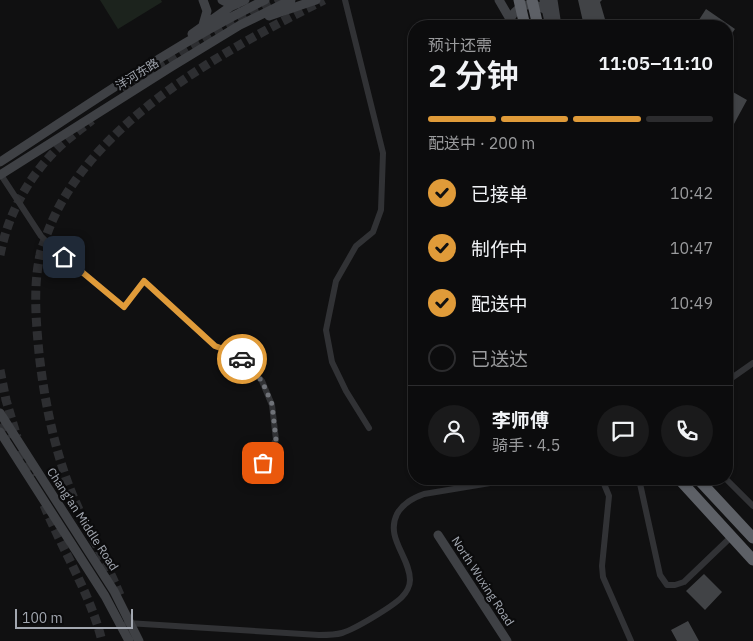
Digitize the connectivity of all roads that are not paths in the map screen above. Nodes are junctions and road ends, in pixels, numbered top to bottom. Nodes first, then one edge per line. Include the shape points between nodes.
1 (203, 0) edge
2 (222, 0) edge
3 (265, 0) edge
4 (291, 0) edge
5 (316, 0) edge
6 (345, 0) edge
7 (499, 0) edge
8 (505, 0) edge
9 (519, 0) edge
10 (532, 0) edge
11 (544, 0) edge
12 (553, 0) edge
13 (241, 2) edge
14 (546, 10) junction
15 (510, 20) edge
16 (510, 20) edge
17 (512, 20) edge
18 (524, 20) edge
19 (537, 20) edge
20 (548, 20) edge
21 (557, 20) edge
22 (240, 25) junction
23 (203, 26) junction
24 (164, 56) junction
25 (0, 162) edge
26 (0, 175) edge
27 (753, 362) edge
28 (733, 377) edge
29 (0, 413) edge
30 (369, 428) dead end
31 (0, 432) tunnel mouth
32 (263, 463) dead end
33 (478, 485) edge
34 (604, 485) edge
35 (640, 485) edge
36 (684, 485) edge
37 (704, 485) edge
38 (732, 485) edge
39 (753, 506) edge
40 (438, 535) dead end
41 (731, 537) junction
42 (753, 538) edge
43 (753, 560) edge
44 (120, 623) junction
45 (131, 623) junction
46 (129, 641) edge
47 (139, 641) edge
48 (506, 641) edge
49 (631, 641) edge

1 - 23 main road via 208,11
2 - 13 main road
3 - 24 main road, 洋河东路
4 - 22 main road, 洋河东路
5 - 22 main road
6 - 30 street via 383,153 382,210 373,232 356,246 336,280 326,330 332,362
7 - 15 main road
8 - 16 main road
9 - 18 highway
10 - 19 highway
11 - 14 main road
12 - 21 main road
13 - 23 main road
14 - 17 main road via 539,5 526,4 514,12
14 - 20 main road
22 - 26 main road, 洋河东路
23 - 24 main road
24 - 25 main road, 洋河东路
26 - 32 street via 50,245 124,307 144,281 215,346 237,354 262,381 272,404 276,440
27 - 28 street
29 - 45 main road, Chang'an Middle Road via 114,591
31 - 44 main road, Chang'an Middle Road
33 - 45 street via 424,494 402,506 393,527 408,572 408,588 397,601 354,628 319,635
34 - 49 street via 609,496 602,566
35 - 41 street via 660,575 667,585 684,582
36 - 41 highway
37 - 42 highway
38 - 39 street
40 - 48 main road, North Wuxing Road
41 - 43 highway
44 - 45 street
44 - 46 main road, Chang'an Middle Road
45 - 47 main road, Chang'an Middle Road

